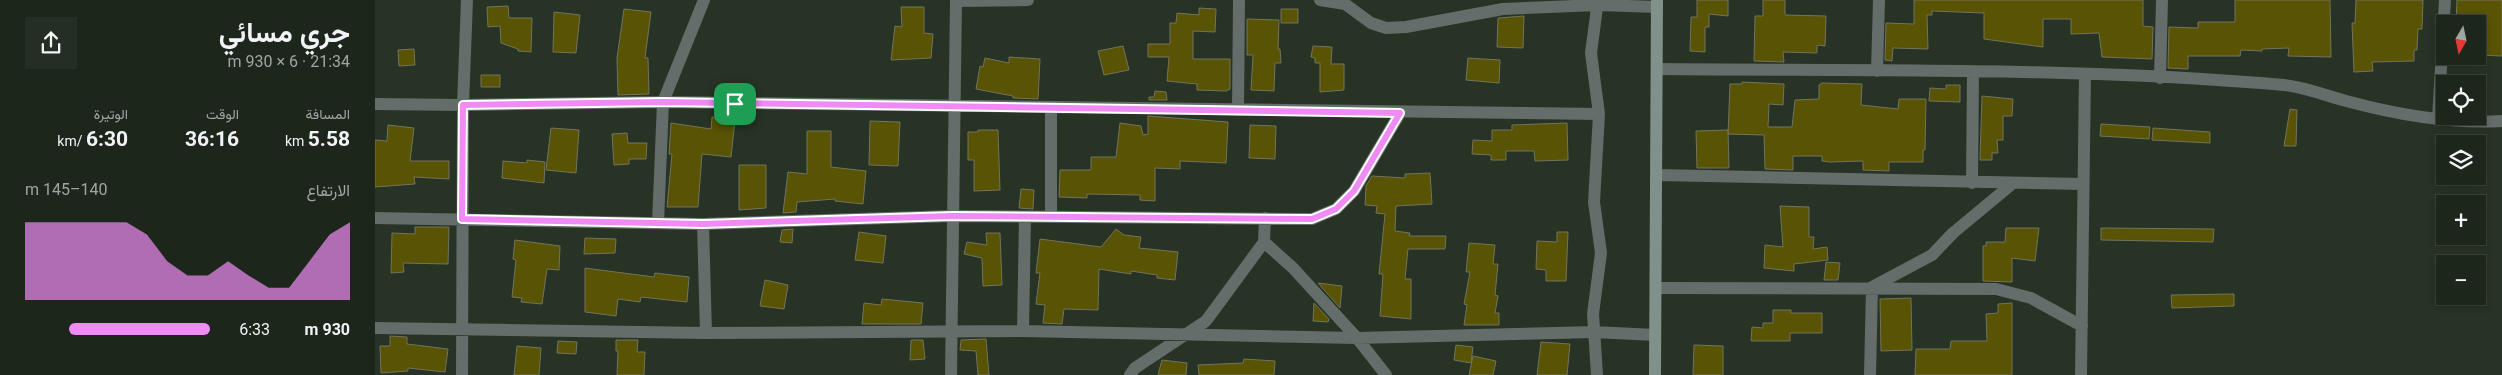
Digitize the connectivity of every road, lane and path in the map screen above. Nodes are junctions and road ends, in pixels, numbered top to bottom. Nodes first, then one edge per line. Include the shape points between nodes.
1 (467, 0) edge
2 (705, 0) edge
3 (956, 0) edge
4 (1028, 0) edge
5 (1239, 0) edge
6 (1320, 0) edge
7 (1879, 0) edge
8 (2162, 0) edge
9 (2445, 0) edge
10 (1598, 3) edge
11 (1657, 3) edge
12 (1657, 69) junction
13 (1877, 71) junction
14 (1973, 72) junction
15 (2085, 75) junction
16 (2441, 75) edge
17 (2160, 78) junction
18 (663, 102) junction
19 (375, 104) edge
20 (463, 105) junction
21 (953, 108) junction
22 (1051, 108) junction
23 (1238, 110) junction
24 (1400, 113) junction
25 (1599, 114) junction
26 (2436, 119) edge
27 (2486, 121) edge
28 (2502, 121) edge
29 (1656, 175) junction
30 (1972, 183) junction
31 (2012, 184) junction
32 (2082, 184) junction
33 (952, 216) junction
34 (1025, 217) junction
35 (1051, 217) junction
36 (375, 218) edge
37 (1265, 218) junction
38 (462, 219) junction
39 (658, 223) junction
40 (703, 224) junction
41 (1264, 242) junction
42 (1872, 287) junction
43 (1656, 288) junction
44 (2082, 326) junction
45 (375, 328) edge
46 (461, 328) junction
47 (1023, 331) junction
48 (951, 332) junction
49 (1594, 332) junction
50 (706, 333) junction
51 (1188, 335) junction
52 (1655, 335) junction
53 (1357, 338) junction
54 (462, 375) edge
55 (951, 375) edge
56 (1130, 375) edge
57 (1386, 375) edge
58 (1597, 375) edge
59 (1655, 375) edge
60 (1870, 375) edge
61 (2081, 375) edge

1 - 20 street
2 - 18 street
3 - 4 street
3 - 21 street
5 - 23 street
6 - 10 street via 1345,4 1371,23 1386,28 1503,9
7 - 13 street
8 - 17 street
9 - 16 street
10 - 11 street
10 - 25 street via 1591,53
11 - 12 street
12 - 13 street
12 - 29 street
13 - 14 street
14 - 15 street
14 - 30 street
15 - 17 street
15 - 32 street
17 - 26 street via 2297,86 2357,104
18 - 20 street
18 - 21 street
18 - 39 street
19 - 20 street
20 - 38 street
21 - 22 street
21 - 33 street
22 - 23 street
22 - 35 street
23 - 24 street
24 - 25 street
24 - 37 street via 1354,191 1336,209 1312,219
25 - 49 street via 1594,202 1601,254 1593,314
27 - 28 street
29 - 30 street
29 - 43 street
30 - 31 street
31 - 32 street
31 - 42 street via 1931,255
32 - 44 street
33 - 34 street
33 - 40 street
33 - 48 street
34 - 35 street
34 - 47 street
35 - 37 street
36 - 38 street
37 - 41 street
38 - 39 street
38 - 46 street
39 - 40 street
40 - 50 street
41 - 51 street via 1206,321
41 - 53 street via 1293,268
42 - 43 street
42 - 44 street via 2009,291 2031,298
42 - 60 street
43 - 52 street
44 - 61 street
45 - 46 street
46 - 50 street
46 - 54 street
47 - 48 street
47 - 51 street
48 - 50 street
48 - 55 street
49 - 52 street
49 - 53 street
49 - 58 street
51 - 53 street
51 - 56 street via 1135,368
52 - 59 street
53 - 57 street

